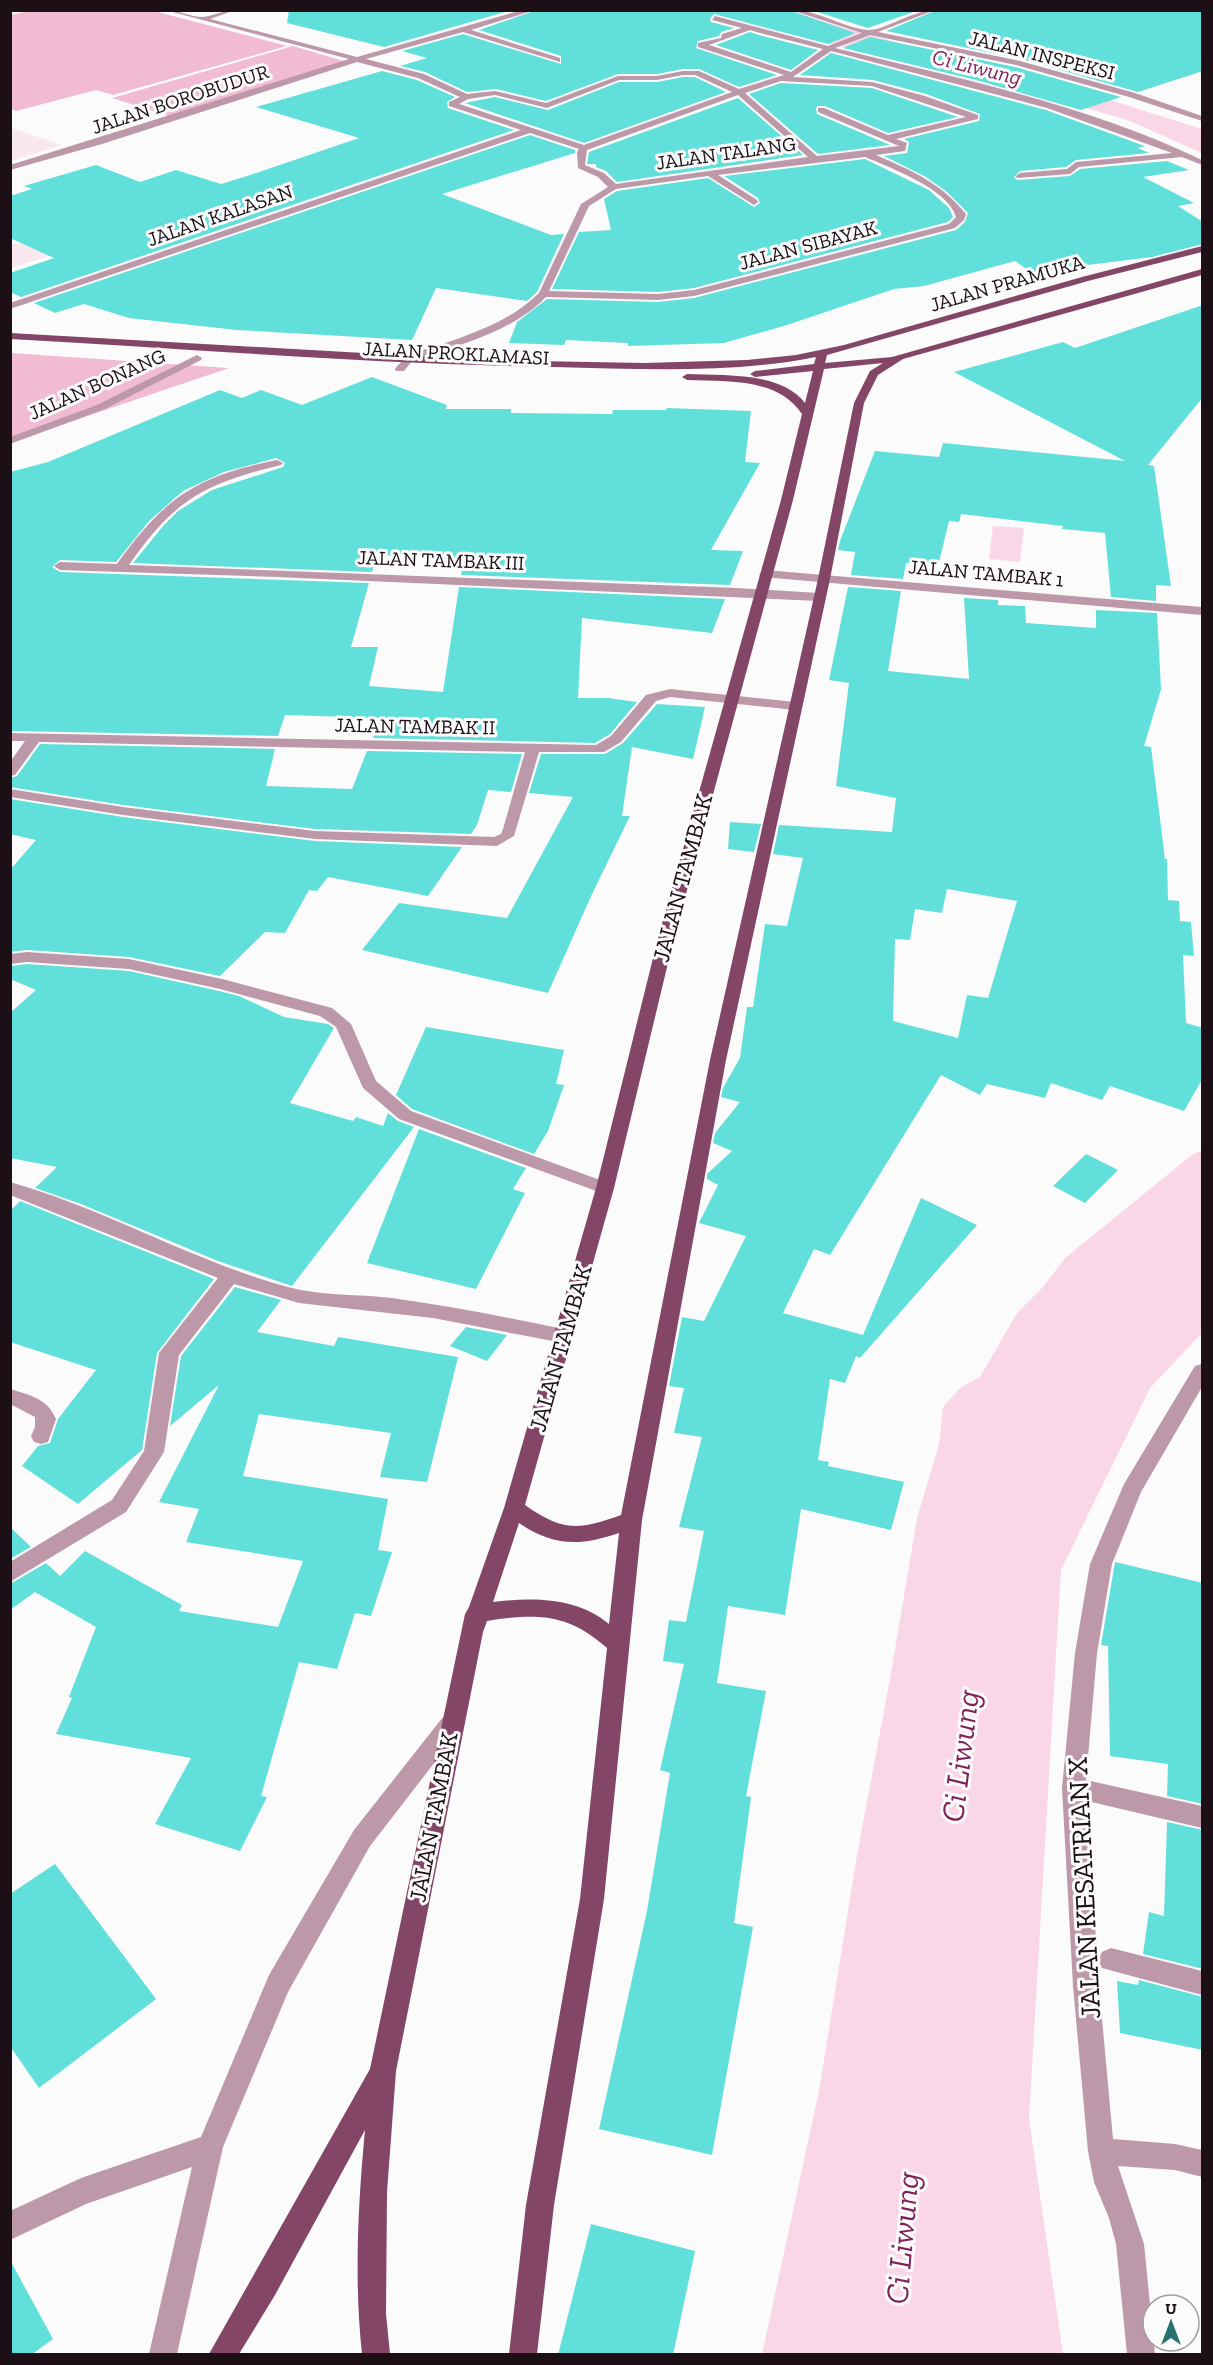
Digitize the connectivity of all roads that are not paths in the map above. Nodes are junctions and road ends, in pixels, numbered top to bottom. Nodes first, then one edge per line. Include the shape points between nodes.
1 (168, 10) edge
2 (232, 10) edge
3 (532, 10) edge
4 (794, 10) edge
5 (932, 10) edge
6 (715, 18) dead end
7 (200, 19) junction
8 (749, 28) junction
9 (465, 30) junction
10 (870, 33) junction
11 (831, 48) junction
12 (358, 59) junction
13 (557, 60) dead end
14 (792, 75) junction
15 (782, 79) junction
16 (739, 92) junction
17 (466, 98) junction
18 (821, 110) dead end
19 (1203, 119) edge
20 (529, 130) junction
21 (888, 138) junction
22 (584, 148) junction
23 (867, 153) junction
24 (1184, 154) junction
25 (815, 159) junction
26 (1203, 163) edge
27 (10, 168) edge
28 (709, 173) junction
29 (1020, 176) dead end
30 (614, 188) junction
31 (754, 202) dead end
32 (1203, 249) edge
33 (1203, 272) edge
34 (543, 294) junction
35 (10, 306) edge
36 (10, 336) edge
37 (10, 346) edge
38 (822, 354) junction
39 (899, 357) junction
40 (197, 358) junction
41 (408, 359) junction
42 (400, 369) junction
43 (818, 369) junction
44 (560, 376) dead end
45 (627, 377) dead end
46 (658, 377) dead end
47 (808, 415) junction
48 (10, 441) edge
49 (277, 463) dead end
50 (60, 566) dead end
51 (120, 568) junction
52 (765, 574) junction
53 (824, 579) junction
54 (761, 593) junction
55 (819, 597) junction
56 (1203, 611) edge
57 (732, 698) junction
58 (795, 706) junction
59 (10, 737) edge
60 (35, 738) junction
61 (533, 748) junction
62 (10, 772) edge
63 (10, 793) edge
64 (10, 959) edge
65 (10, 1188) edge
66 (605, 1188) junction
67 (230, 1276) junction
68 (563, 1336) junction
69 (1203, 1371) edge
70 (10, 1396) edge
71 (41, 1436) dead end
72 (514, 1508) junction
73 (631, 1520) junction
74 (10, 1573) edge
75 (476, 1614) junction
76 (618, 1645) junction
77 (451, 1724) junction
78 (1074, 1788) junction
79 (1203, 1817) edge
80 (1111, 1960) dead end
81 (1203, 1983) edge
82 (383, 2071) junction
83 (210, 2147) junction
84 (1101, 2151) junction
85 (1203, 2163) edge
86 (10, 2226) edge
87 (163, 2355) edge
88 (224, 2355) edge
89 (376, 2355) edge
90 (523, 2355) edge
91 (1141, 2355) edge

1 - 7 street
2 - 7 street
3 - 9 street, JALAN BOROBUDUR
4 - 10 street, JALAN INSPEKSI
5 - 10 street, JALAN TALANG
6 - 8 street
7 - 12 street
8 - 11 street
8 - 14 street via 701,45
9 - 12 street, JALAN BOROBUDUR
9 - 13 street
10 - 11 street, JALAN TALANG
10 - 19 street, JALAN INSPEKSI via 1017,63
11 - 14 street, JALAN TALANG
11 - 24 street via 1051,106
12 - 17 street via 421,76
12 - 27 street, JALAN BOROBUDUR
14 - 15 street, JALAN TALANG
15 - 16 street, JALAN TALANG
15 - 21 street via 872,84 975,117
16 - 17 street via 690,72 657,78 618,78 547,106 500,94
16 - 22 street, JALAN TALANG
16 - 25 street, JALAN TALANG
17 - 20 street via 452,104
18 - 21 street
20 - 22 street
20 - 35 street, JALAN KALASAN
21 - 23 street via 904,148
22 - 30 street via 581,166 601,174
23 - 25 street
23 - 34 street, JALAN SIBAYAK via 940,191 961,218 952,226 694,293 658,297
24 - 26 street
24 - 29 street via 1076,165 1070,171
25 - 28 street, JALAN TALANG
28 - 30 street, JALAN TALANG
28 - 31 street
30 - 34 street, JALAN TALANG via 585,204
32 - 38 main road, JALAN PRAMUKA
33 - 39 main road, JALAN PRAMUKA
34 - 41 street, JALAN TALANG via 513,319
36 - 41 main road, JALAN PROKLAMASI
37 - 40 main road, JALAN PROKLAMASI
38 - 41 main road, JALAN PROKLAMASI via 747,363 644,366
38 - 43 main road, JALAN TAMBAK
39 - 43 main road
39 - 53 main road via 874,374 859,403
40 - 42 main road, JALAN PROKLAMASI
40 - 48 street, JALAN BONANG via 101,407
41 - 42 street
42 - 44 main road, JALAN PROKLAMASI
43 - 47 main road, JALAN TAMBAK
43 - 47 main road via 682,377 774,387 797,397
45 - 46 main road
47 - 52 main road, JALAN TAMBAK
49 - 51 street via 229,476 180,499 162,513
50 - 51 street, JALAN TAMBAK III
51 - 54 street, JALAN TAMBAK III
52 - 53 street, JALAN TAMBAK 1
52 - 54 main road, JALAN TAMBAK
53 - 55 main road
53 - 56 street, JALAN TAMBAK 1
54 - 55 street, JALAN TAMBAK III
54 - 57 main road, JALAN TAMBAK
55 - 58 main road
57 - 58 street, JALAN TAMBAK II
57 - 61 street, JALAN TAMBAK II via 670,693 651,698 616,739 599,749
57 - 66 main road, JALAN TAMBAK via 666,938
58 - 73 main road via 718,1060
59 - 60 street, JALAN TAMBAK II
60 - 61 street, JALAN TAMBAK II
60 - 62 street
61 - 63 street via 510,829 497,842 304,834
64 - 66 street via 129,964 326,1012 343,1024 369,1084 405,1115
65 - 67 street via 61,1205
66 - 68 main road, JALAN TAMBAK
67 - 68 street via 288,1294 463,1314
67 - 74 street via 169,1353 154,1452 118,1506
68 - 72 main road, JALAN TAMBAK
69 - 78 street, JALAN KESATRIAN X via 1131,1490 1101,1564 1086,1653
70 - 71 street via 44,1413 46,1421
72 - 73 main road via 540,1527 571,1536
72 - 75 main road, JALAN TAMBAK
73 - 76 main road
75 - 76 main road via 511,1607 571,1615 591,1623
75 - 77 main road, JALAN TAMBAK
76 - 90 main road via 592,1899 540,2205
77 - 82 main road, JALAN TAMBAK
77 - 83 street via 362,1838 299,1947 278,1984
78 - 79 street
78 - 84 street, JALAN KESATRIAN X
80 - 81 street
82 - 88 main road
82 - 89 main road, JALAN TAMBAK via 373,2193 372,2314
83 - 86 street via 81,2193
83 - 87 street
84 - 85 street
84 - 91 street, JALAN KESATRIAN X via 1130,2244

